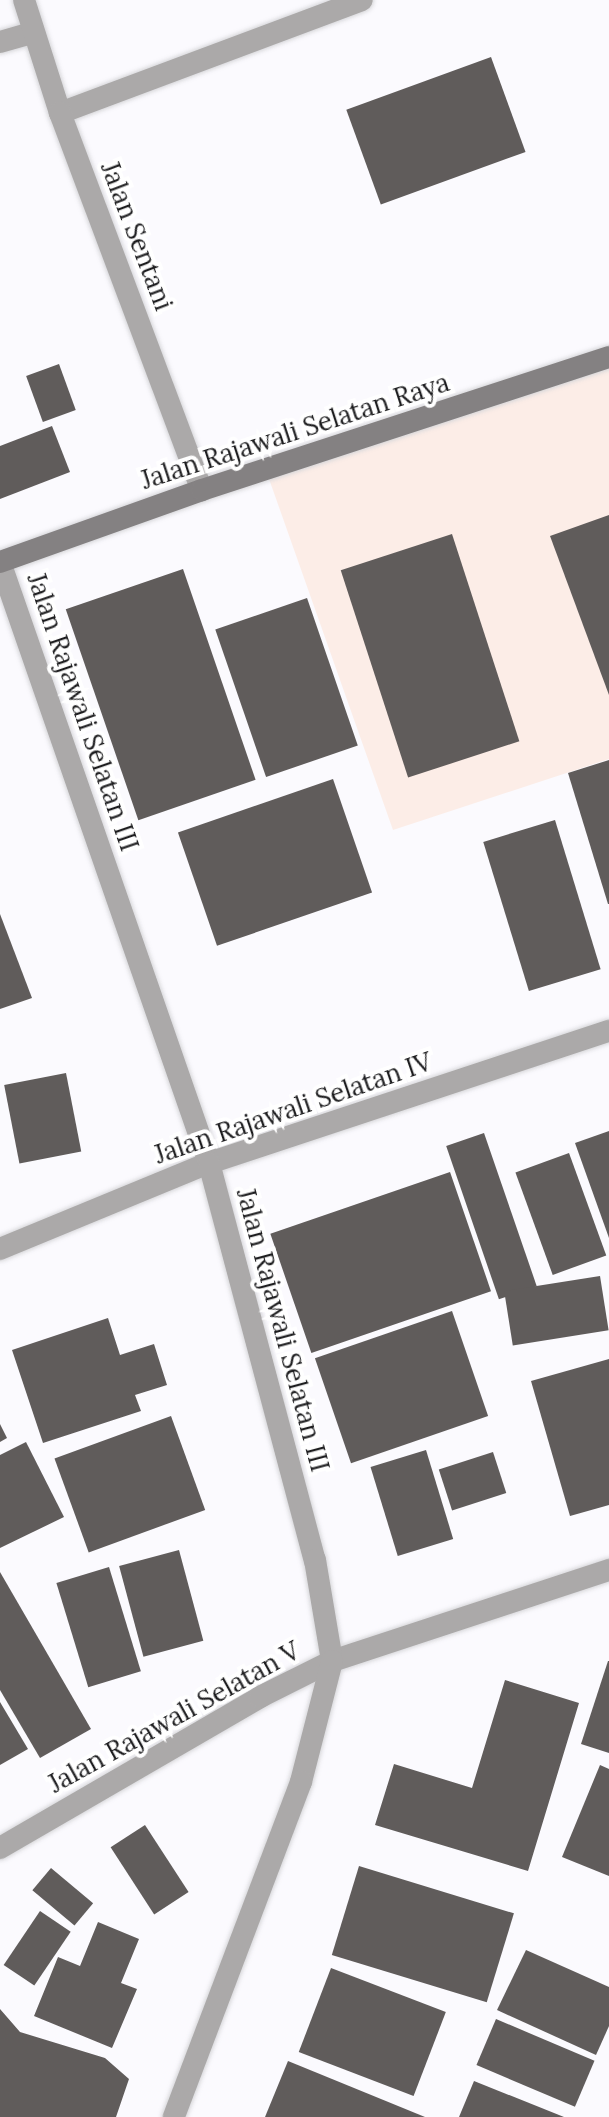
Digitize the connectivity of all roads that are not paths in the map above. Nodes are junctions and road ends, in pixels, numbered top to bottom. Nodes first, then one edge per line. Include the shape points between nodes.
1 (24, 0) edge
2 (362, 0) edge
3 (34, 32) junction
4 (0, 42) edge
5 (60, 113) junction
6 (609, 357) edge
7 (202, 490) junction
8 (0, 562) edge
9 (609, 1031) edge
10 (209, 1163) junction
11 (0, 1249) edge
12 (609, 1570) edge
13 (332, 1661) junction
14 (0, 1848) edge
15 (174, 2117) edge

1 - 3 street, Jalan Sentani
2 - 5 street
3 - 4 street
3 - 5 street, Jalan Sentani
5 - 7 street, Jalan Sentani
6 - 7 main road, Jalan Rajawali Selatan Raya
7 - 8 main road, Jalan Rajawali Selatan Raya
8 - 10 street, Jalan Rajawali Selatan III
9 - 10 street, Jalan Rajawali Selatan IV
10 - 11 street, Jalan Rajawali Selatan IV
10 - 13 street, Jalan Rajawali Selatan III via 315,1560
12 - 13 street, Jalan Rajawali Selatan V
13 - 14 street, Jalan Rajawali Selatan V
13 - 15 street, Jalan Rajawali Selatan III via 301,1782

